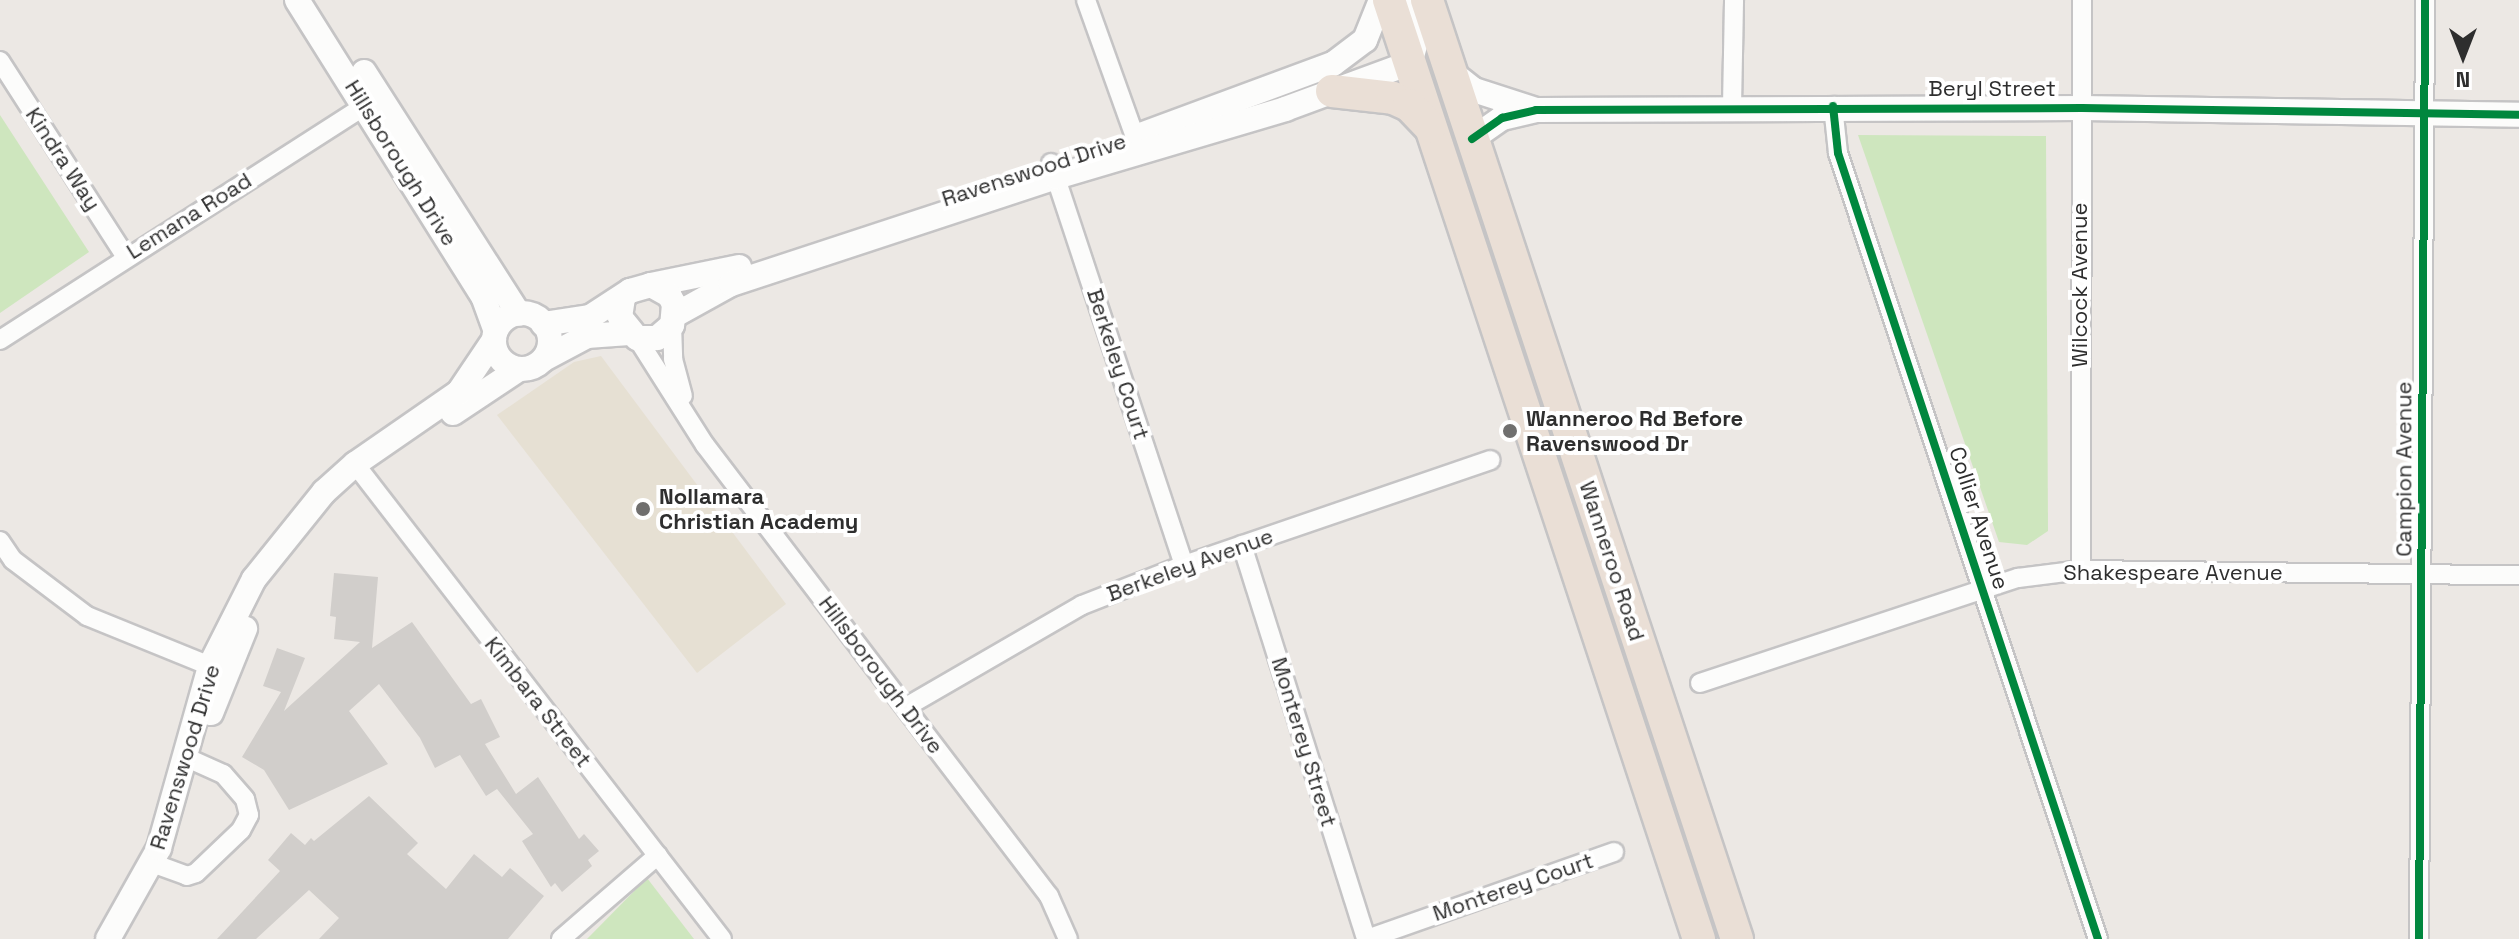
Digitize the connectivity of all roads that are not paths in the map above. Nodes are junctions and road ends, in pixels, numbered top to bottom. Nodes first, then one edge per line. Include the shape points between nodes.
1 (297, 0) edge
2 (317, 0) edge
3 (1086, 0) edge
4 (1381, 0) edge
5 (1389, 0) edge
6 (1413, 0) edge
7 (1427, 0) edge
8 (1734, 0) edge
9 (2082, 0) edge
10 (2425, 0) edge
11 (0, 61) edge
12 (1410, 63) junction
13 (1451, 72) junction
14 (1332, 91) junction
15 (372, 100) junction
16 (1732, 106) junction
17 (1833, 106) junction
18 (2082, 108) junction
19 (1536, 110) junction
20 (2422, 115) junction
21 (2519, 115) edge
22 (1433, 129) junction
23 (1472, 139) junction
24 (1137, 144) junction
25 (1054, 170) junction
26 (125, 256) junction
27 (651, 285) junction
28 (623, 299) junction
29 (519, 314) junction
30 (673, 320) junction
31 (543, 324) junction
32 (633, 335) junction
33 (495, 336) junction
34 (0, 340) edge
35 (544, 359) junction
36 (519, 369) junction
37 (688, 414) junction
38 (1491, 460) dead end
39 (359, 470) junction
40 (0, 541) edge
41 (1242, 545) junction
42 (1184, 565) junction
43 (2081, 570) junction
44 (2422, 575) junction
45 (2519, 575) edge
46 (1984, 589) junction
47 (218, 670) junction
48 (1700, 683) dead end
49 (906, 707) junction
50 (190, 758) junction
51 (1614, 852) dead end
52 (658, 855) junction
53 (159, 866) junction
54 (108, 939) edge
55 (127, 939) edge
56 (561, 939) edge
57 (722, 939) edge
58 (1068, 939) edge
59 (1367, 939) edge
60 (1699, 939) edge
61 (1737, 939) edge
62 (2098, 939) edge
63 (2419, 939) edge

1 - 15 street, Hillsborough Drive
2 - 15 street, Hillsborough Drive
3 - 24 street
4 - 24 street, Ravenswood Drive via 1365,40 1333,64
5 - 12 highway, Wanneroo Road
6 - 12 street via 1418,35
7 - 13 highway, Wanneroo Road
8 - 16 street
9 - 18 street, Wilcock Avenue
10 - 20 street, Campion Avenue
11 - 26 street, Kindra Way
12 - 14 street, Ravenswood Drive
12 - 22 highway, Wanneroo Road
13 - 19 street, Beryl Street via 1474,90
13 - 23 highway, Wanneroo Road
14 - 22 highway via 1393,98 1409,105
14 - 24 street, Ravenswood Drive
15 - 26 street, Lemana Road
15 - 29 street, Hillsborough Drive
15 - 33 street, Hillsborough Drive via 483,296
16 - 17 street, Beryl Street
16 - 19 street, Beryl Street
17 - 18 street, Beryl Street
17 - 46 street, Collier Avenue via 1838,153
18 - 20 street, Beryl Street
18 - 43 street, Wilcock Avenue
19 - 23 street, Beryl Street via 1502,118
20 - 21 street, Beryl Street
20 - 44 street, Campion Avenue
22 - 60 highway, Wanneroo Road
23 - 61 highway, Wanneroo Road
24 - 25 street, Ravenswood Drive
25 - 27 street, Ravenswood Drive via 710,276
25 - 30 street, Ravenswood Drive via 731,284
25 - 42 street, Berkeley Court
26 - 34 street, Lemana Road
27 - 28 street via 640,285
27 - 30 street via 669,295
28 - 31 street via 590,317
28 - 32 street via 620,317
29 - 31 street
29 - 33 street
30 - 32 street via 657,338
30 - 37 street, Hillsborough Drive via 673,359
31 - 35 street via 550,344
32 - 35 street via 587,336
32 - 37 street, Hillsborough Drive
33 - 36 street via 501,360
33 - 39 street, Ravenswood Drive via 459,392
35 - 36 street
36 - 39 street, Ravenswood Drive
37 - 49 street, Hillsborough Drive via 705,445
38 - 41 street, Berkeley Avenue
39 - 47 street, Ravenswood Drive via 284,561
39 - 52 street, Kimbara Street
40 - 47 street via 13,560 87,616
41 - 42 street, Berkeley Avenue
41 - 59 street, Monterey Street
42 - 49 street, Berkeley Avenue via 1082,605
43 - 44 street, Shakespeare Avenue
43 - 46 street, Shakespeare Avenue via 2018,578
44 - 45 street, Shakespeare Avenue
44 - 63 street, Campion Avenue
46 - 48 street, Shakespeare Avenue
46 - 62 street, Collier Avenue
47 - 50 street, Ravenswood Drive
49 - 58 street, Hillsborough Drive via 1049,896
50 - 53 street, Ravenswood Drive
50 - 53 street via 223,774 245,799 249,815 196,873 187,876
51 - 59 street, Monterey Court
52 - 56 street
52 - 57 street, Kimbara Street
53 - 54 street, Ravenswood Drive
53 - 55 street, Ravenswood Drive

